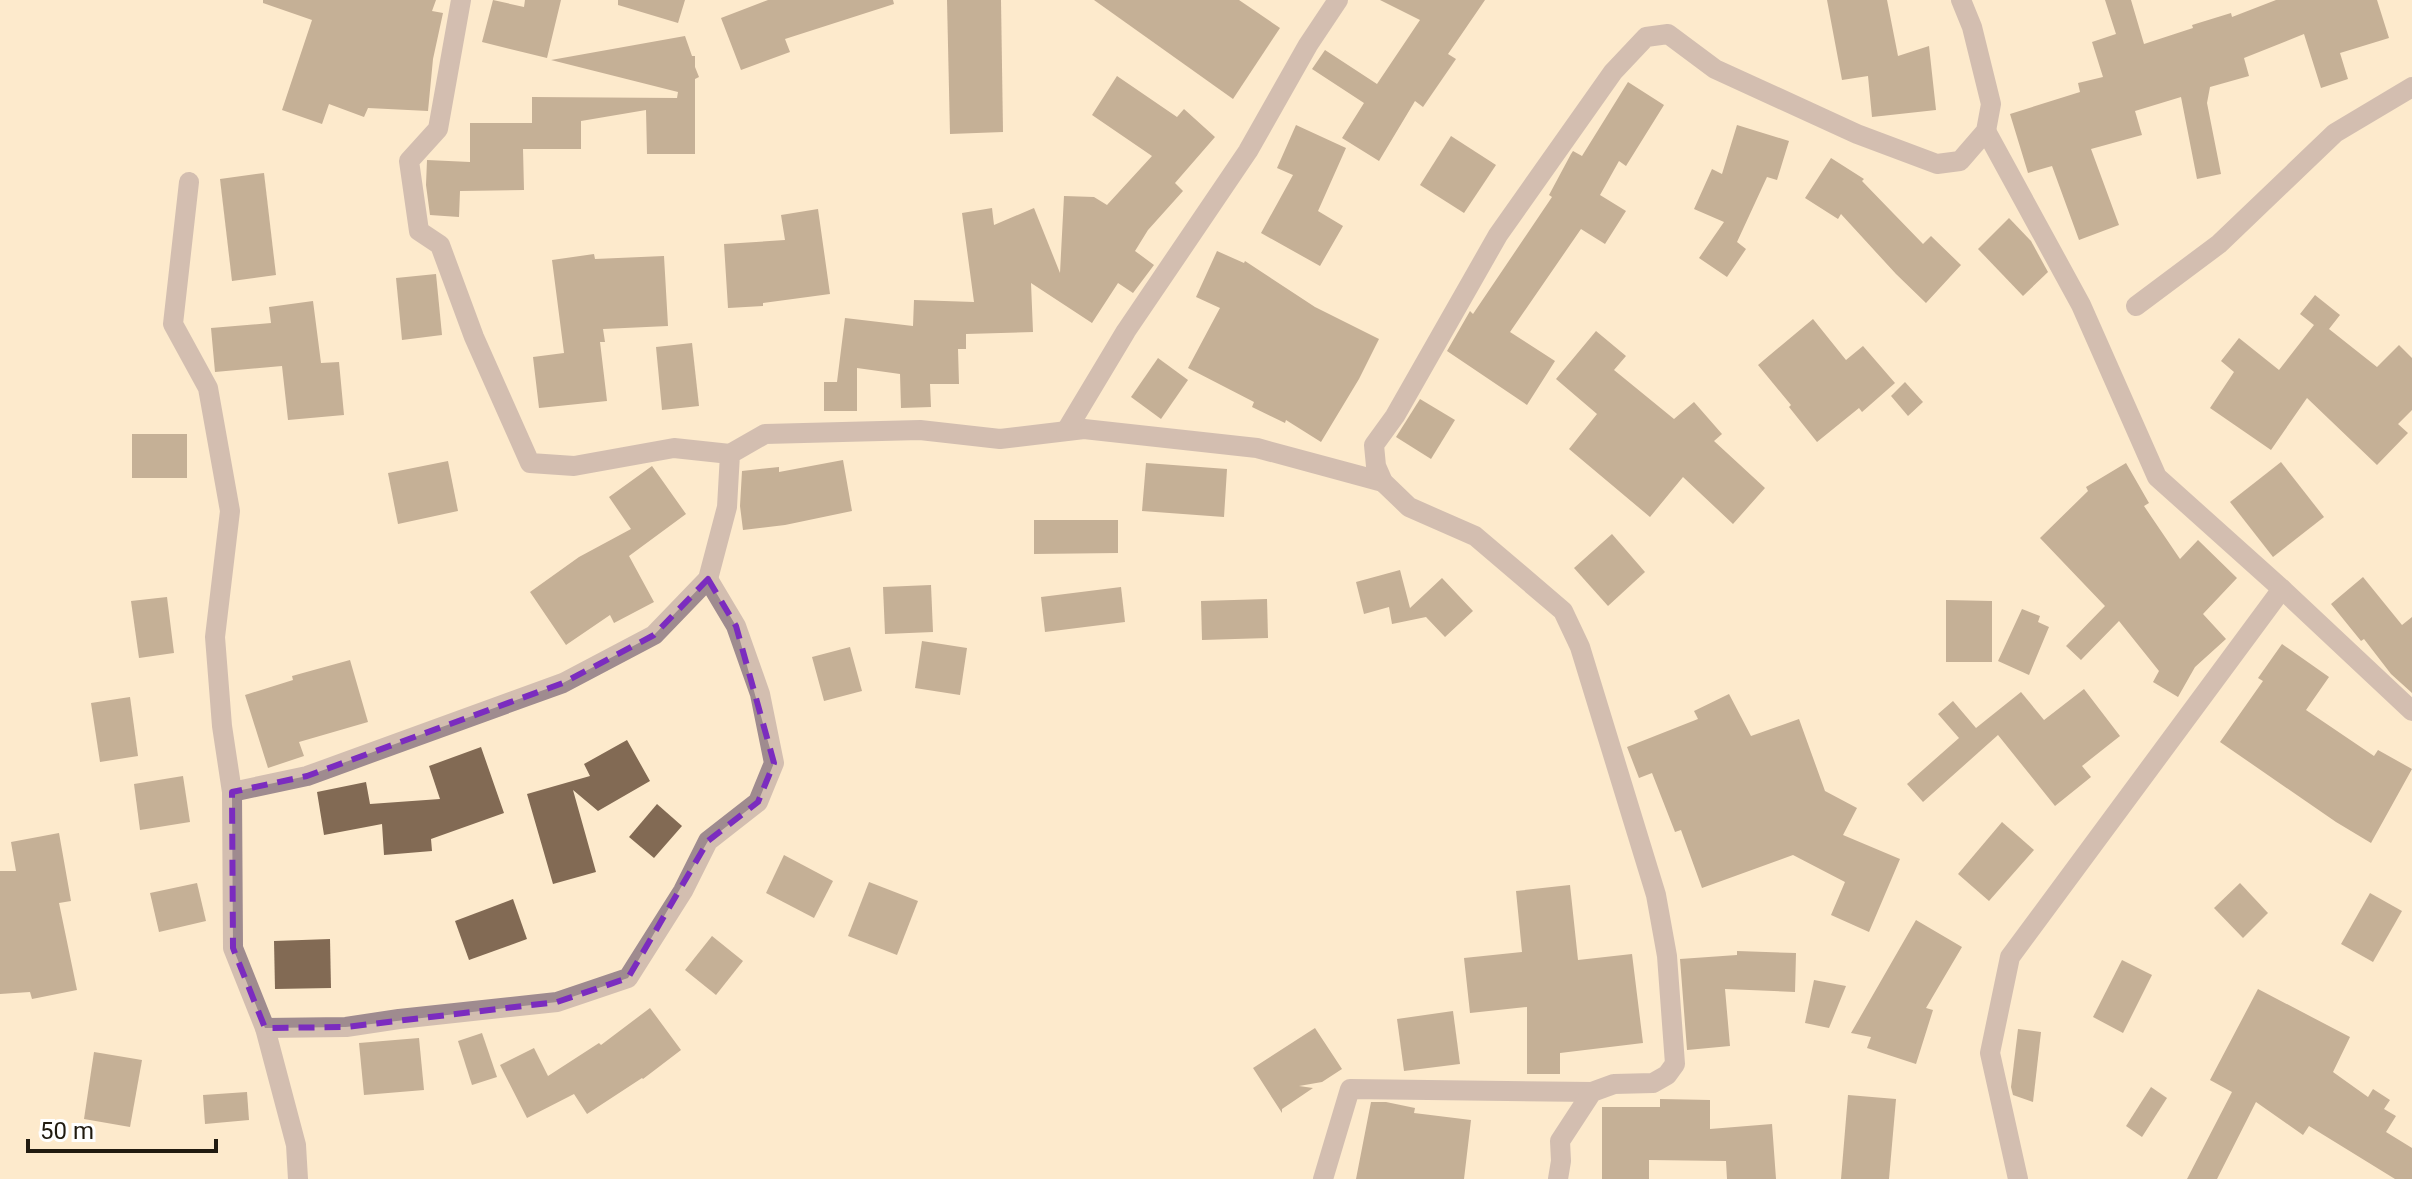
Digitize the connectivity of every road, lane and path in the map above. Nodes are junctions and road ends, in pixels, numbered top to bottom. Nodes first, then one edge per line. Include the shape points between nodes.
1 (461, 0) edge
2 (1338, 0) edge
3 (1961, 0) edge
4 (2412, 87) edge
5 (1986, 131) junction
6 (189, 182) dead end
7 (2136, 306) dead end
8 (1066, 431) junction
9 (730, 454) junction
10 (1383, 482) junction
11 (708, 579) junction
12 (2282, 589) junction
13 (2412, 711) edge
14 (232, 792) junction
15 (265, 1028) junction
16 (1592, 1092) junction
17 (298, 1179) edge
18 (1323, 1179) edge
19 (1558, 1179) edge
20 (2018, 1179) edge

1 - 9 street via 438,129 409,161 419,231 440,245 530,463 574,466 674,448
2 - 8 street via 1248,151 1126,331
3 - 5 street via 1991,104
4 - 7 street via 2335,133 2219,244
5 - 10 street via 1960,161 1937,164 1715,69 1668,34 1646,37 1613,72 1498,235 1374,445
5 - 12 street via 2081,305 2157,477
6 - 14 street via 173,324 208,388 230,511 215,637
8 - 9 street via 1000,439 920,430 765,434
8 - 10 street via 1257,448
9 - 11 street via 727,507
10 - 16 street via 1409,507 1475,536 1563,611 1580,647 1656,895 1667,956 1675,1064 1653,1083 1614,1084
11 - 14 street via 654,635 563,683 307,776
11 - 15 street via 736,626 760,694 774,763 758,802 708,841 628,978 557,1002 346,1027
12 - 13 street
12 - 20 street via 2010,957 1990,1053
14 - 15 street via 233,948
15 - 17 street via 296,1145
16 - 18 street via 1350,1089
16 - 19 street via 1560,1141

